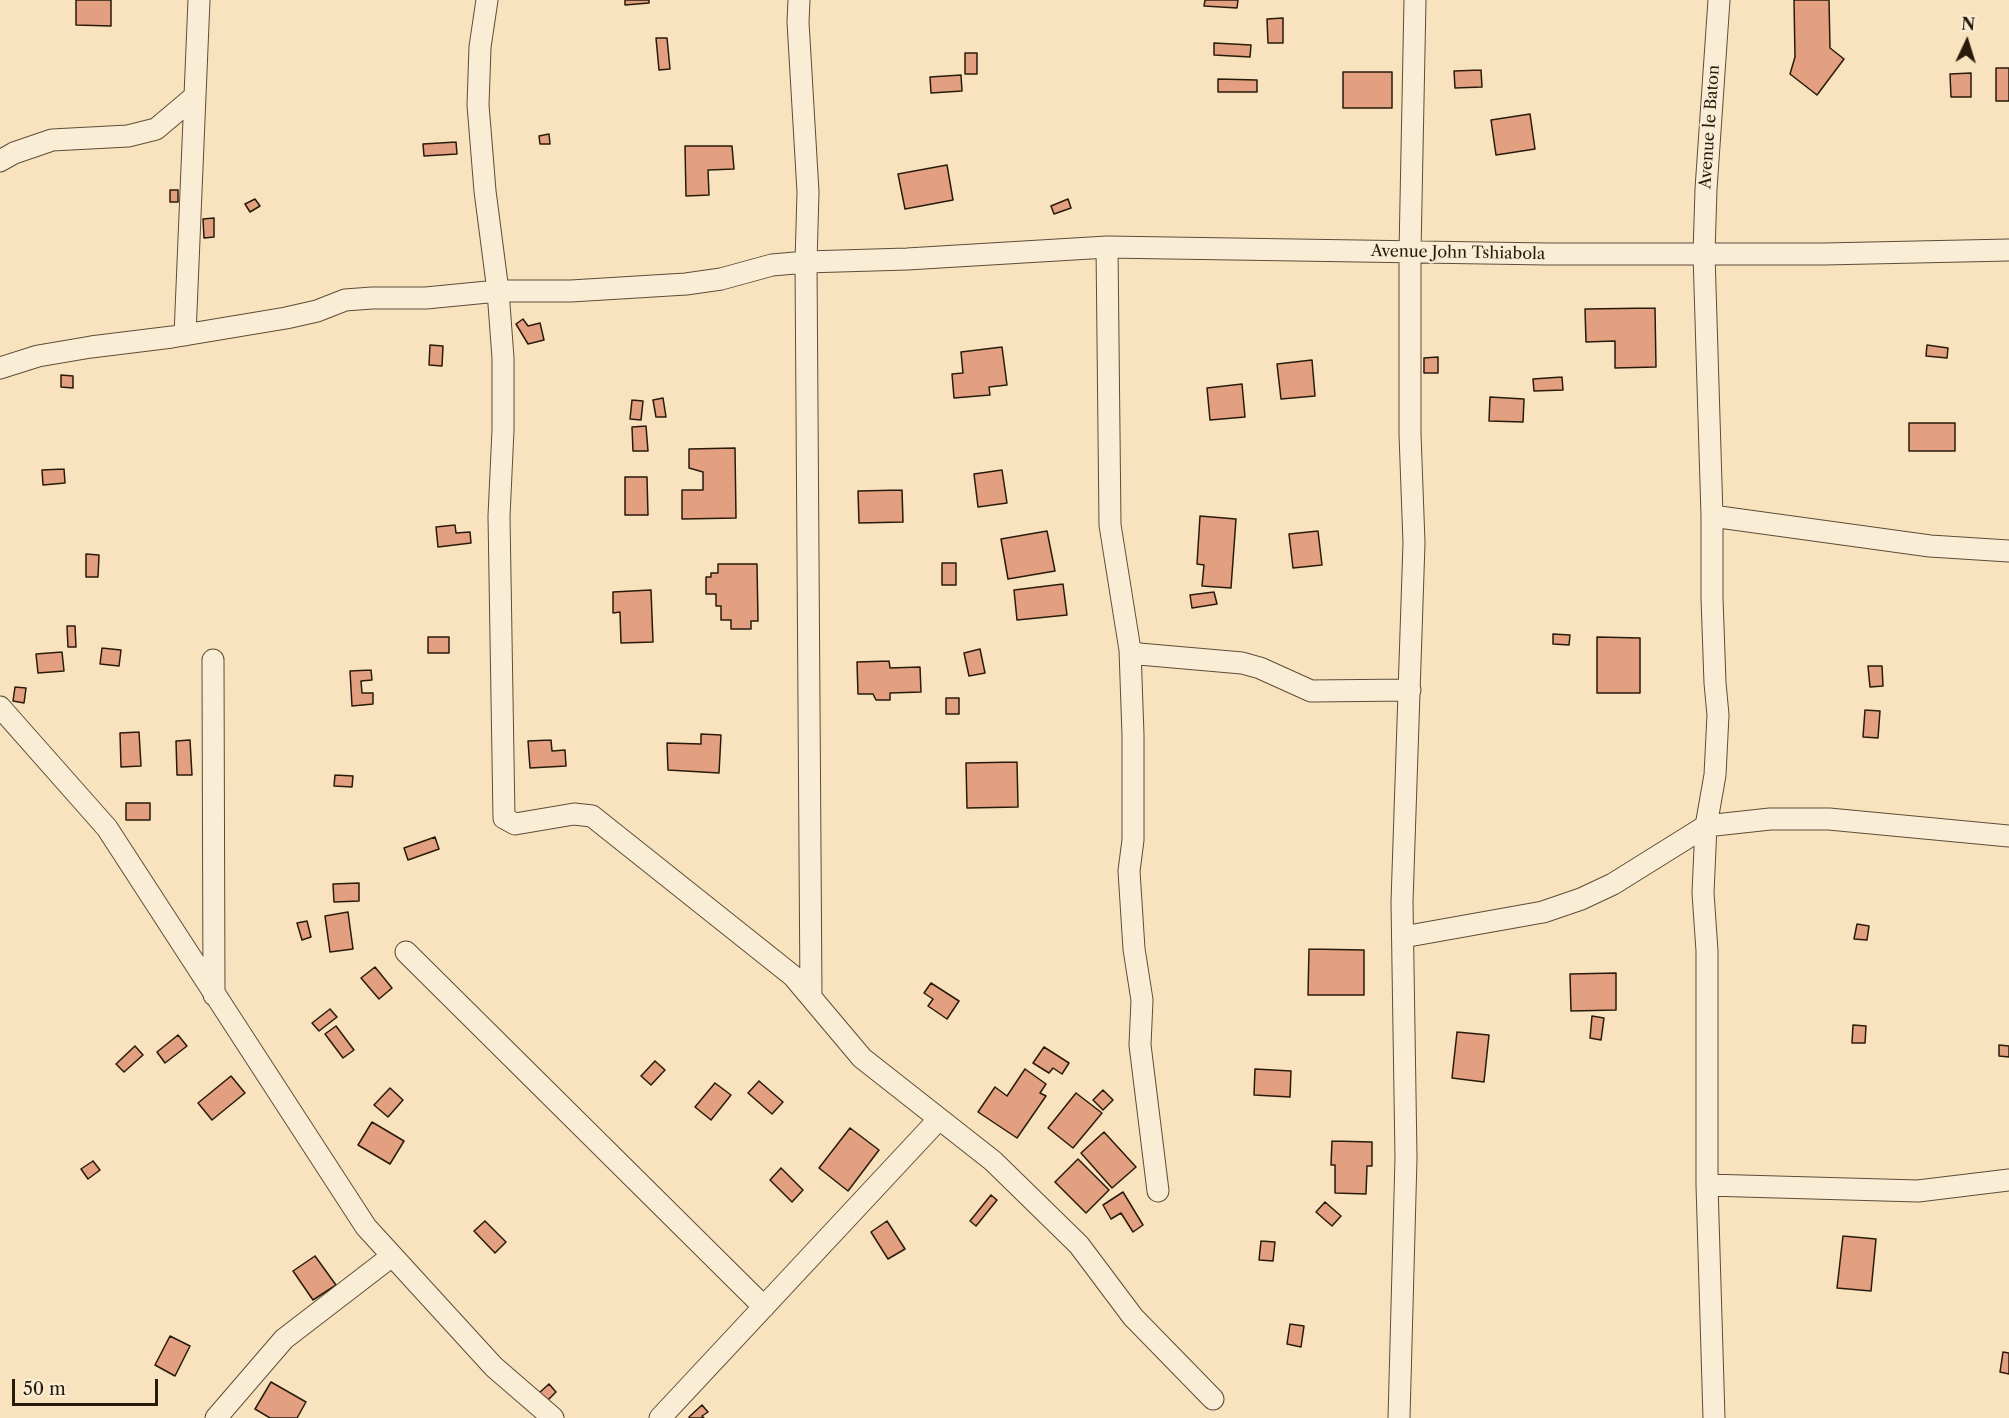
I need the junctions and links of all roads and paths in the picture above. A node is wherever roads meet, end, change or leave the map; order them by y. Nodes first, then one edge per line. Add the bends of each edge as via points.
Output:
1 (199, 0) edge
2 (487, 0) edge
3 (799, 0) edge
4 (1415, 0) edge
5 (1719, 0) edge
6 (194, 97) junction
7 (0, 161) edge
8 (1107, 247) junction
9 (2009, 250) edge
10 (1410, 252) junction
11 (1704, 254) junction
12 (806, 262) junction
13 (498, 291) junction
14 (185, 335) junction
15 (0, 368) edge
16 (1712, 516) junction
17 (2009, 551) edge
18 (1130, 650) junction
19 (213, 660) dead end
20 (1410, 690) junction
21 (0, 707) edge
22 (1706, 826) junction
23 (2009, 836) edge
24 (1403, 936) junction
25 (406, 952) dead end
26 (214, 995) junction
27 (811, 997) junction
28 (939, 1119) junction
29 (2009, 1180) edge
30 (1707, 1185) junction
31 (1158, 1191) dead end
32 (392, 1256) junction
33 (764, 1307) junction
34 (1213, 1400) dead end
35 (216, 1418) edge
36 (553, 1418) edge
37 (660, 1418) edge
38 (1399, 1418) edge
39 (1714, 1418) edge

1 - 6 street
2 - 13 street via 478,105
3 - 12 street via 808,192
4 - 10 street
5 - 11 street, Avenue le Baton
6 - 7 street via 156,129 128,136 52,140
6 - 14 street
8 - 10 street, Avenue John Tshiabola
8 - 12 street, Avenue John Tshiabola
8 - 18 street via 1110,525
9 - 11 street, Avenue John Tshiabola
10 - 11 street, Avenue John Tshiabola
10 - 20 street via 1414,543
11 - 16 street, Avenue le Baton
12 - 13 street, Avenue John Tshiabola via 771,265 686,284
12 - 27 street
13 - 14 street, Avenue John Tshiabola via 345,300 286,318
13 - 27 street via 503,358 499,516 504,818 515,824 574,814 592,816 793,976
14 - 15 street, Avenue John Tshiabola via 39,356
16 - 17 street via 1930,546
16 - 22 street, Avenue le Baton via 1718,715 1715,775
18 - 20 street via 1138,654 1242,663 1311,692
18 - 31 street via 1131,893 1142,1000 1140,1045
19 - 26 street
20 - 24 street
21 - 26 street via 106,828
22 - 23 street via 1770,819 1829,819
22 - 24 street via 1613,884 1581,899 1544,912
22 - 30 street, Avenue le Baton via 1703,892 1708,1012
24 - 38 street via 1406,1158
25 - 33 street
26 - 32 street via 366,1227
27 - 28 street via 862,1058
28 - 33 street
28 - 34 street via 993,1161 1079,1245 1133,1317
29 - 30 street via 1918,1191
30 - 39 street, Avenue le Baton
32 - 35 street via 284,1339
32 - 36 street via 494,1367
33 - 37 street

